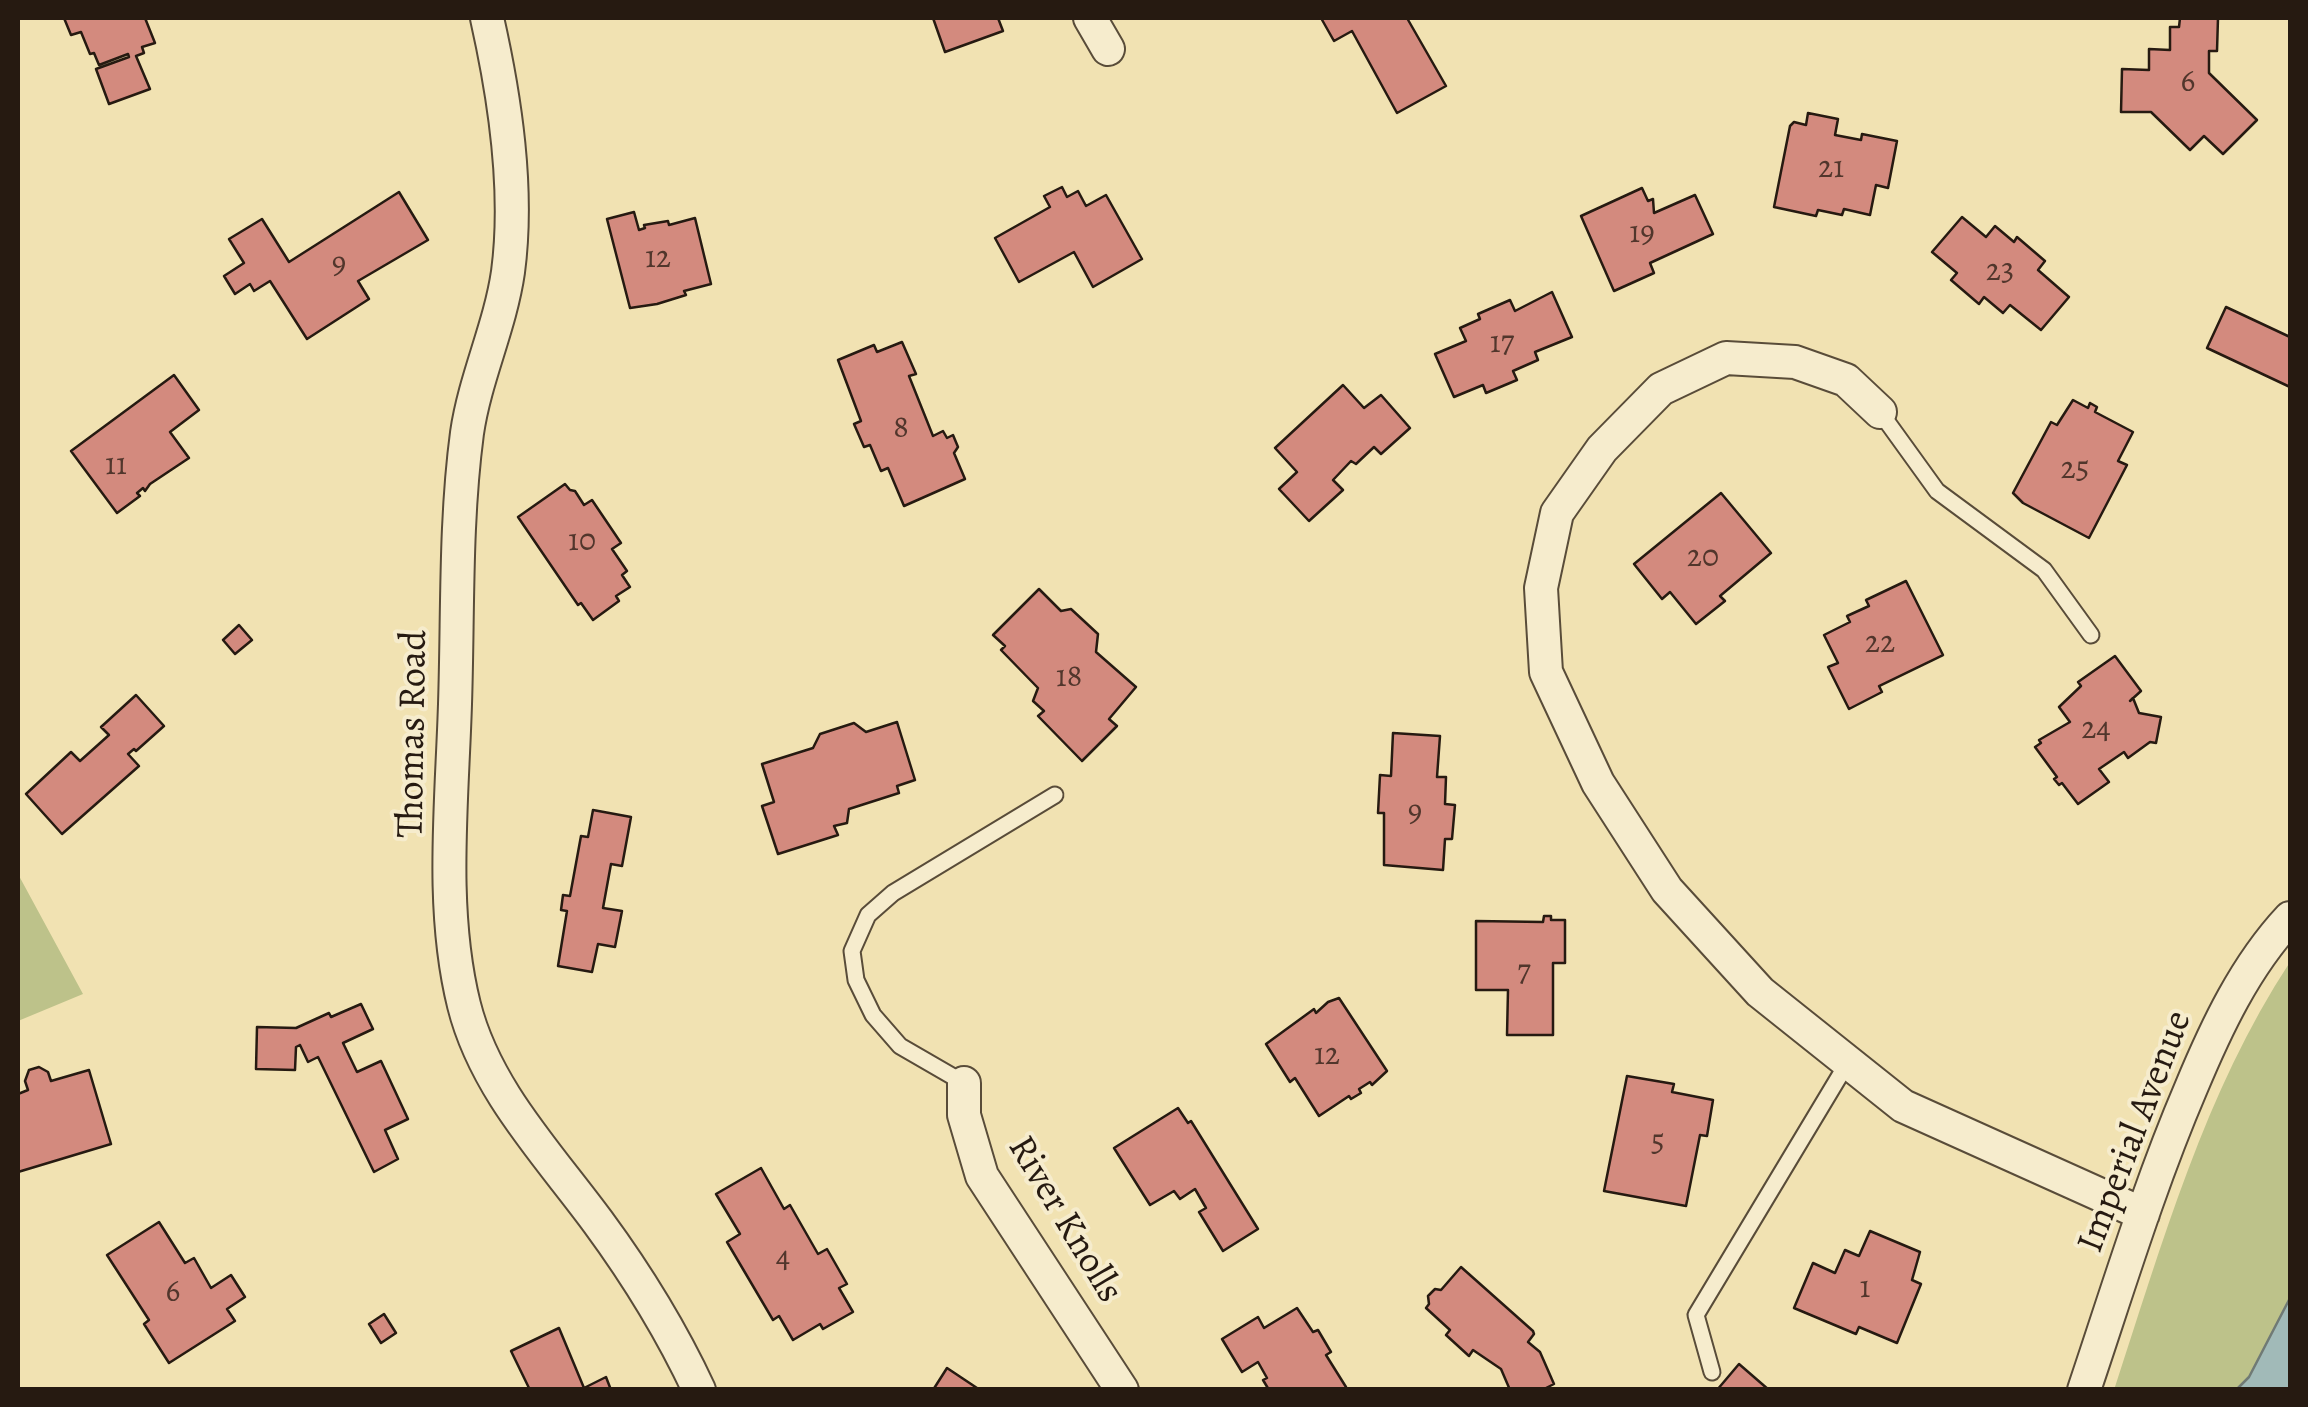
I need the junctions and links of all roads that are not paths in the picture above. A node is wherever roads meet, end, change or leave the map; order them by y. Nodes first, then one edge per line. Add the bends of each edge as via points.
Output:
1 (488, 18) edge
2 (1090, 18) edge
3 (1108, 49) dead end
4 (1880, 412) joint
5 (2091, 635) dead end
6 (1055, 795) dead end
7 (2290, 918) edge
8 (1848, 1062) junction
9 (964, 1083) joint
10 (2143, 1214) junction
11 (1712, 1372) dead end
12 (699, 1390) edge
13 (1122, 1390) edge
14 (2084, 1390) edge

1 - 12 street, Thomas Road via 502,94 510,236 503,296 468,429 460,512 451,872 458,980 495,1082 619,1250
2 - 3 street
4 - 5 lane via 1937,491 2044,570
4 - 8 street via 1846,380 1794,362 1726,358 1661,388 1602,449 1556,513 1541,588 1546,672 1608,798 1667,890 1760,992
6 - 9 lane via 893,893 868,915 852,951 856,980 873,1015 900,1046
7 - 10 street, Imperial Avenue via 2218,1025
8 - 10 street via 1904,1106
8 - 11 lane via 1696,1315
9 - 13 street, River Knolls via 964,1114 982,1176
10 - 14 street, Imperial Avenue

